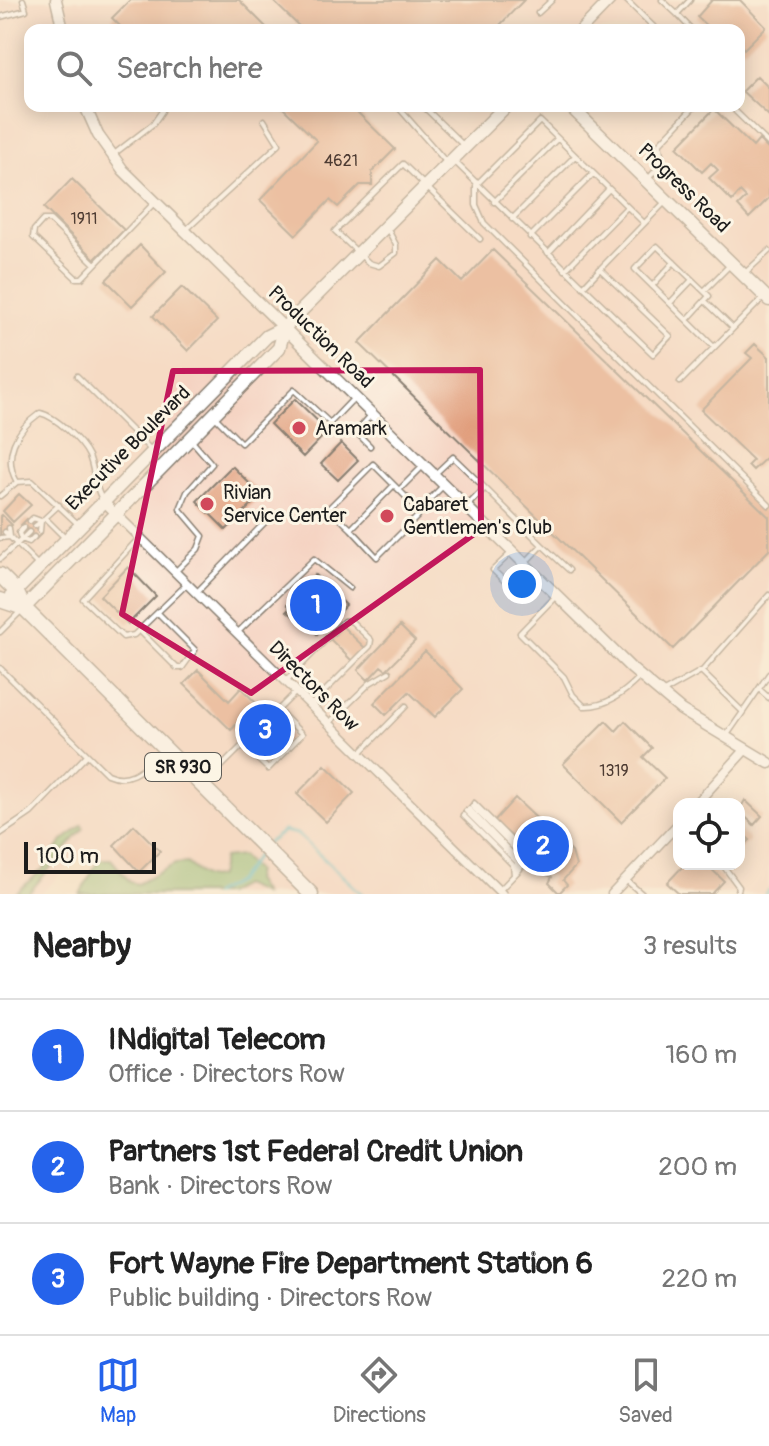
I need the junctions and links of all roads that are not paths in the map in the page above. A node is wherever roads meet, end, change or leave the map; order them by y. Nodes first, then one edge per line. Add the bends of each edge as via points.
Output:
1 (23, 0) edge
2 (56, 0) edge
3 (552, 0) edge
4 (610, 0) edge
5 (626, 0) edge
6 (662, 0) edge
7 (690, 0) edge
8 (538, 13) dead end
9 (677, 14) junction
10 (0, 17) edge
11 (62, 24) edge
12 (587, 24) edge
13 (651, 24) edge
14 (686, 24) edge
15 (88, 112) edge
16 (161, 112) edge
17 (402, 112) edge
18 (429, 112) edge
19 (500, 112) edge
20 (576, 112) edge
21 (689, 112) edge
22 (736, 112) edge
23 (264, 120) dead end
24 (557, 139) junction
25 (769, 144) edge
26 (465, 147) junction
27 (112, 156) junction
28 (575, 156) junction
29 (450, 162) junction
30 (593, 174) junction
31 (646, 180) junction
32 (476, 185) junction
33 (427, 186) junction
34 (609, 189) junction
35 (667, 200) junction
36 (156, 202) junction
37 (494, 202) junction
38 (627, 207) junction
39 (512, 219) junction
40 (644, 223) junction
41 (386, 226) junction
42 (185, 231) junction
43 (530, 237) junction
44 (480, 239) dead end
45 (769, 251) edge
46 (548, 253) junction
47 (358, 254) junction
48 (674, 262) junction
49 (732, 263) junction
50 (95, 264) junction
51 (600, 269) junction
52 (565, 270) junction
53 (743, 274) junction
54 (692, 280) junction
55 (652, 286) junction
56 (583, 287) junction
57 (704, 291) junction
58 (767, 298) edge
59 (705, 301) junction
60 (670, 303) junction
61 (687, 320) junction
62 (285, 327) junction
63 (733, 328) junction
64 (714, 347) junction
65 (77, 376) dead end
66 (680, 382) dead end
67 (355, 396) junction
68 (373, 414) junction
69 (213, 416) junction
70 (190, 439) junction
71 (370, 446) dead end
72 (153, 451) junction
73 (425, 465) junction
74 (435, 474) junction
75 (17, 482) junction
76 (444, 484) junction
77 (394, 485) junction
78 (485, 488) junction
79 (399, 490) junction
80 (0, 496) edge
81 (103, 501) junction
82 (59, 505) junction
83 (769, 505) edge
84 (467, 506) junction
85 (419, 510) junction
86 (117, 514) junction
87 (271, 516) dead end
88 (43, 520) junction
89 (30, 521) dead end
90 (35, 526) dead end
91 (79, 526) junction
92 (351, 529) junction
93 (7, 530) dead end
94 (26, 530) dead end
95 (40, 531) dead end
96 (10, 537) junction
97 (34, 537) dead end
98 (140, 537) junction
99 (0, 538) edge
100 (66, 539) junction
101 (19, 542) junction
102 (542, 545) junction
103 (512, 551) junction
104 (0, 559) edge
105 (525, 563) junction
106 (40, 567) junction
107 (569, 570) dead end
108 (175, 572) junction
109 (0, 575) edge
110 (187, 584) junction
111 (350, 588) dead end
112 (16, 591) junction
113 (196, 593) junction
114 (557, 595) junction
115 (769, 595) edge
116 (520, 596) dead end
117 (1, 604) edge
118 (24, 608) junction
119 (157, 613) junction
120 (139, 630) junction
121 (0, 632) edge
122 (237, 633) junction
123 (0, 668) edge
124 (701, 671) junction
125 (389, 672) dead end
126 (769, 674) edge
127 (640, 676) junction
128 (286, 681) junction
129 (759, 688) junction
130 (297, 691) junction
131 (661, 694) junction
132 (769, 698) edge
133 (311, 705) junction
134 (406, 706) dead end
135 (743, 712) junction
136 (329, 723) junction
137 (725, 737) junction
138 (164, 748) junction
139 (746, 749) junction
140 (360, 753) junction
141 (86, 756) junction
142 (769, 763) edge
143 (202, 786) junction
144 (701, 798) edge
145 (673, 829) edge
146 (0, 834) edge
147 (726, 870) edge
148 (518, 871) junction
149 (626, 880) junction
150 (500, 892) edge
151 (311, 894) edge
152 (612, 894) edge
153 (642, 894) edge
154 (737, 894) edge

1 - 10 lane via 26,10
2 - 11 street
3 - 8 lane
4 - 12 street
5 - 13 lane
6 - 9 lane
7 - 9 lane
9 - 14 lane
15 - 27 street, Production Road
16 - 27 lane
17 - 29 lane
18 - 26 lane
19 - 26 main road, Executive Boulevard
20 - 31 main road, Progress Road
21 - 31 lane via 659,144 663,162
22 - 25 lane
23 - 42 lane via 279,144
24 - 28 lane
24 - 32 lane via 540,121
24 - 37 lane
26 - 29 main road, Executive Boulevard
27 - 36 street, Production Road
28 - 30 lane
28 - 39 lane
29 - 32 lane
29 - 33 main road, Executive Boulevard
30 - 34 lane
30 - 43 lane
31 - 35 main road, Progress Road
32 - 37 lane
32 - 83 lane via 476,205 484,223
33 - 41 main road, Executive Boulevard
33 - 44 lane
33 - 47 lane via 403,164 335,231
34 - 38 lane
34 - 46 lane
35 - 40 lane
35 - 49 main road, Progress Road
36 - 42 street, Production Road
36 - 50 lane
37 - 39 lane
38 - 40 lane
38 - 52 lane
39 - 43 lane
40 - 51 lane
41 - 47 main road, Executive Boulevard
41 - 47 lane via 396,245 391,260 379,266
42 - 62 street, Production Road
43 - 46 lane
45 - 53 lane
46 - 52 lane
47 - 62 main road, Executive Boulevard
48 - 54 lane
48 - 55 lane
48 - 55 lane via 657,246 635,269
49 - 53 main road, Progress Road
49 - 57 lane
50 - 50 lane via 76,278 33,237 34,230 50,220
51 - 56 lane
51 - 56 lane via 670,336 653,354
52 - 56 lane
53 - 58 main road, Progress Road
54 - 57 lane
54 - 60 lane
55 - 60 lane
57 - 59 lane via 709,296
58 - 63 lane
59 - 61 lane
59 - 63 lane
60 - 61 lane
61 - 64 lane
62 - 67 street, Production Road
62 - 69 main road, Executive Boulevard via 279,348
62 - 72 main road, Executive Boulevard via 267,336
63 - 64 lane
64 - 66 lane
65 - 72 lane
67 - 68 street, Production Road
67 - 69 lane via 330,423 294,390 241,443
68 - 71 lane via 356,432
68 - 73 street, Production Road
69 - 70 main road, Executive Boulevard
70 - 86 main road, Executive Boulevard
70 - 108 lane via 212,464 181,502 180,509 203,536 198,549
72 - 81 main road, Executive Boulevard
73 - 74 street, Production Road
73 - 79 lane
74 - 76 street, Production Road
74 - 78 lane via 453,457
75 - 80 lane
75 - 81 lane via 12,446 40,413 90,458 93,485
75 - 82 lane via 32,481
76 - 84 street, Production Road
76 - 85 lane
77 - 79 lane
77 - 92 lane
77 - 92 lane via 373,464 329,508
78 - 84 lane
78 - 102 lane
79 - 85 lane
81 - 86 street, Directors Row
81 - 91 main road, Executive Boulevard
82 - 88 lane
82 - 91 lane
84 - 103 street, Production Road
85 - 92 lane via 377,557
86 - 98 street, Directors Row
86 - 118 main road, Executive Boulevard
87 - 113 lane
88 - 89 lane
88 - 90 lane
88 - 95 lane
88 - 100 lane
91 - 100 main road, Executive Boulevard
93 - 96 lane
94 - 101 lane
96 - 99 lane
96 - 101 lane
97 - 101 lane
98 - 108 street, Directors Row
98 - 120 lane via 83,599 123,637
100 - 106 main road, Executive Boulevard
101 - 104 lane
101 - 106 lane
102 - 105 lane
102 - 107 lane
103 - 105 street, Production Road
103 - 116 lane via 493,570
105 - 114 street, Production Road
106 - 112 main road, Executive Boulevard
108 - 110 street, Directors Row
109 - 112 highway, SR 930
110 - 113 street, Directors Row
110 - 119 lane
111 - 122 lane via 314,559
112 - 117 main road, Executive Boulevard
112 - 118 highway, SR 930
113 - 122 street, Directors Row
114 - 127 street, Production Road
114 - 127 lane via 520,633 564,677 584,706 606,703
115 - 124 lane
117 - 118 highway
118 - 121 lane
118 - 138 highway, SR 930
119 - 120 lane
119 - 120 lane via 195,650 182,668
122 - 128 street, Directors Row
123 - 141 lane
124 - 131 lane
124 - 135 lane
125 - 136 lane
126 - 129 lane
127 - 131 street, Production Road
128 - 130 street, Directors Row
128 - 133 lane via 344,621 351,621 371,640
129 - 132 lane
129 - 135 lane
130 - 133 street, Directors Row
130 - 143 lane via 278,710 302,734 268,769 243,745
131 - 137 street, Production Road
133 - 136 street, Directors Row
134 - 140 lane
135 - 137 lane
136 - 140 street, Directors Row
137 - 139 street, Production Road
138 - 141 lane via 130,778 107,774
138 - 143 highway, SR 930
139 - 142 street, Production Road
139 - 144 street
140 - 150 street, Directors Row
141 - 146 lane via 31,813
143 - 151 highway, SR 930
145 - 149 street
147 - 154 lane via 739,887
148 - 148 lane via 519,860 469,809 513,865
148 - 150 lane
149 - 152 street
149 - 153 lane

